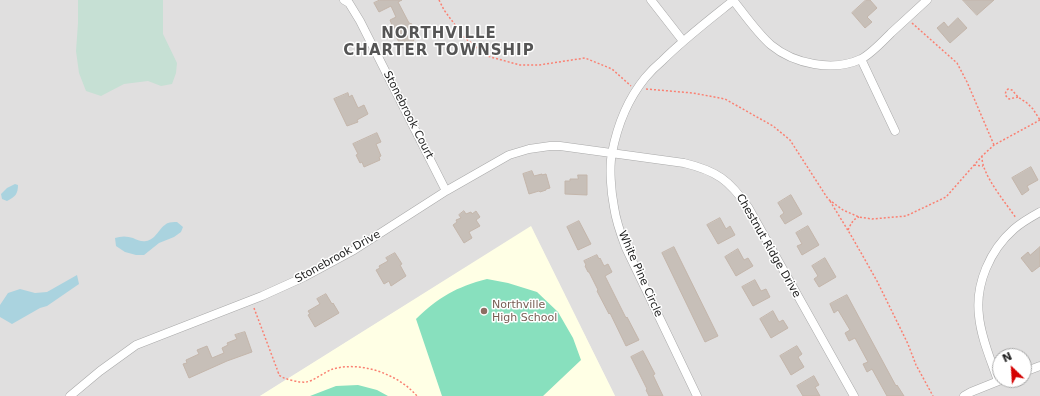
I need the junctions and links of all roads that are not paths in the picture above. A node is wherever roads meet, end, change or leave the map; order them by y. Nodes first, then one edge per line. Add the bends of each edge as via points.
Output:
1 (344, 0) edge
2 (651, 0) edge
3 (734, 0) edge
4 (927, 0) edge
5 (684, 41) junction
6 (861, 59) junction
7 (895, 132) dead end
8 (612, 154) junction
9 (446, 191) junction
10 (1040, 212) edge
11 (992, 361) edge
12 (992, 383) edge
13 (70, 396) edge
14 (697, 396) edge
15 (854, 396) edge
16 (964, 396) edge

1 - 9 street, Stonebrook Court via 349,3 360,21
2 - 5 street
3 - 5 street, White Pine Circle
3 - 6 street via 771,45 784,54 811,64 824,65 839,65
4 - 6 street via 880,45
5 - 8 street, White Pine Circle via 637,89 620,124
6 - 7 street
8 - 9 street, Stonebrook Drive via 560,146 529,149 509,155
8 - 14 street, White Pine Circle via 611,186 614,207 626,248
8 - 15 street, Chestnut Ridge Drive via 700,167 731,185 748,207
9 - 13 street, Stonebrook Drive via 354,250 304,277 251,301 136,345
10 - 11 street via 1020,224 1002,241 982,280 979,316
12 - 16 street

